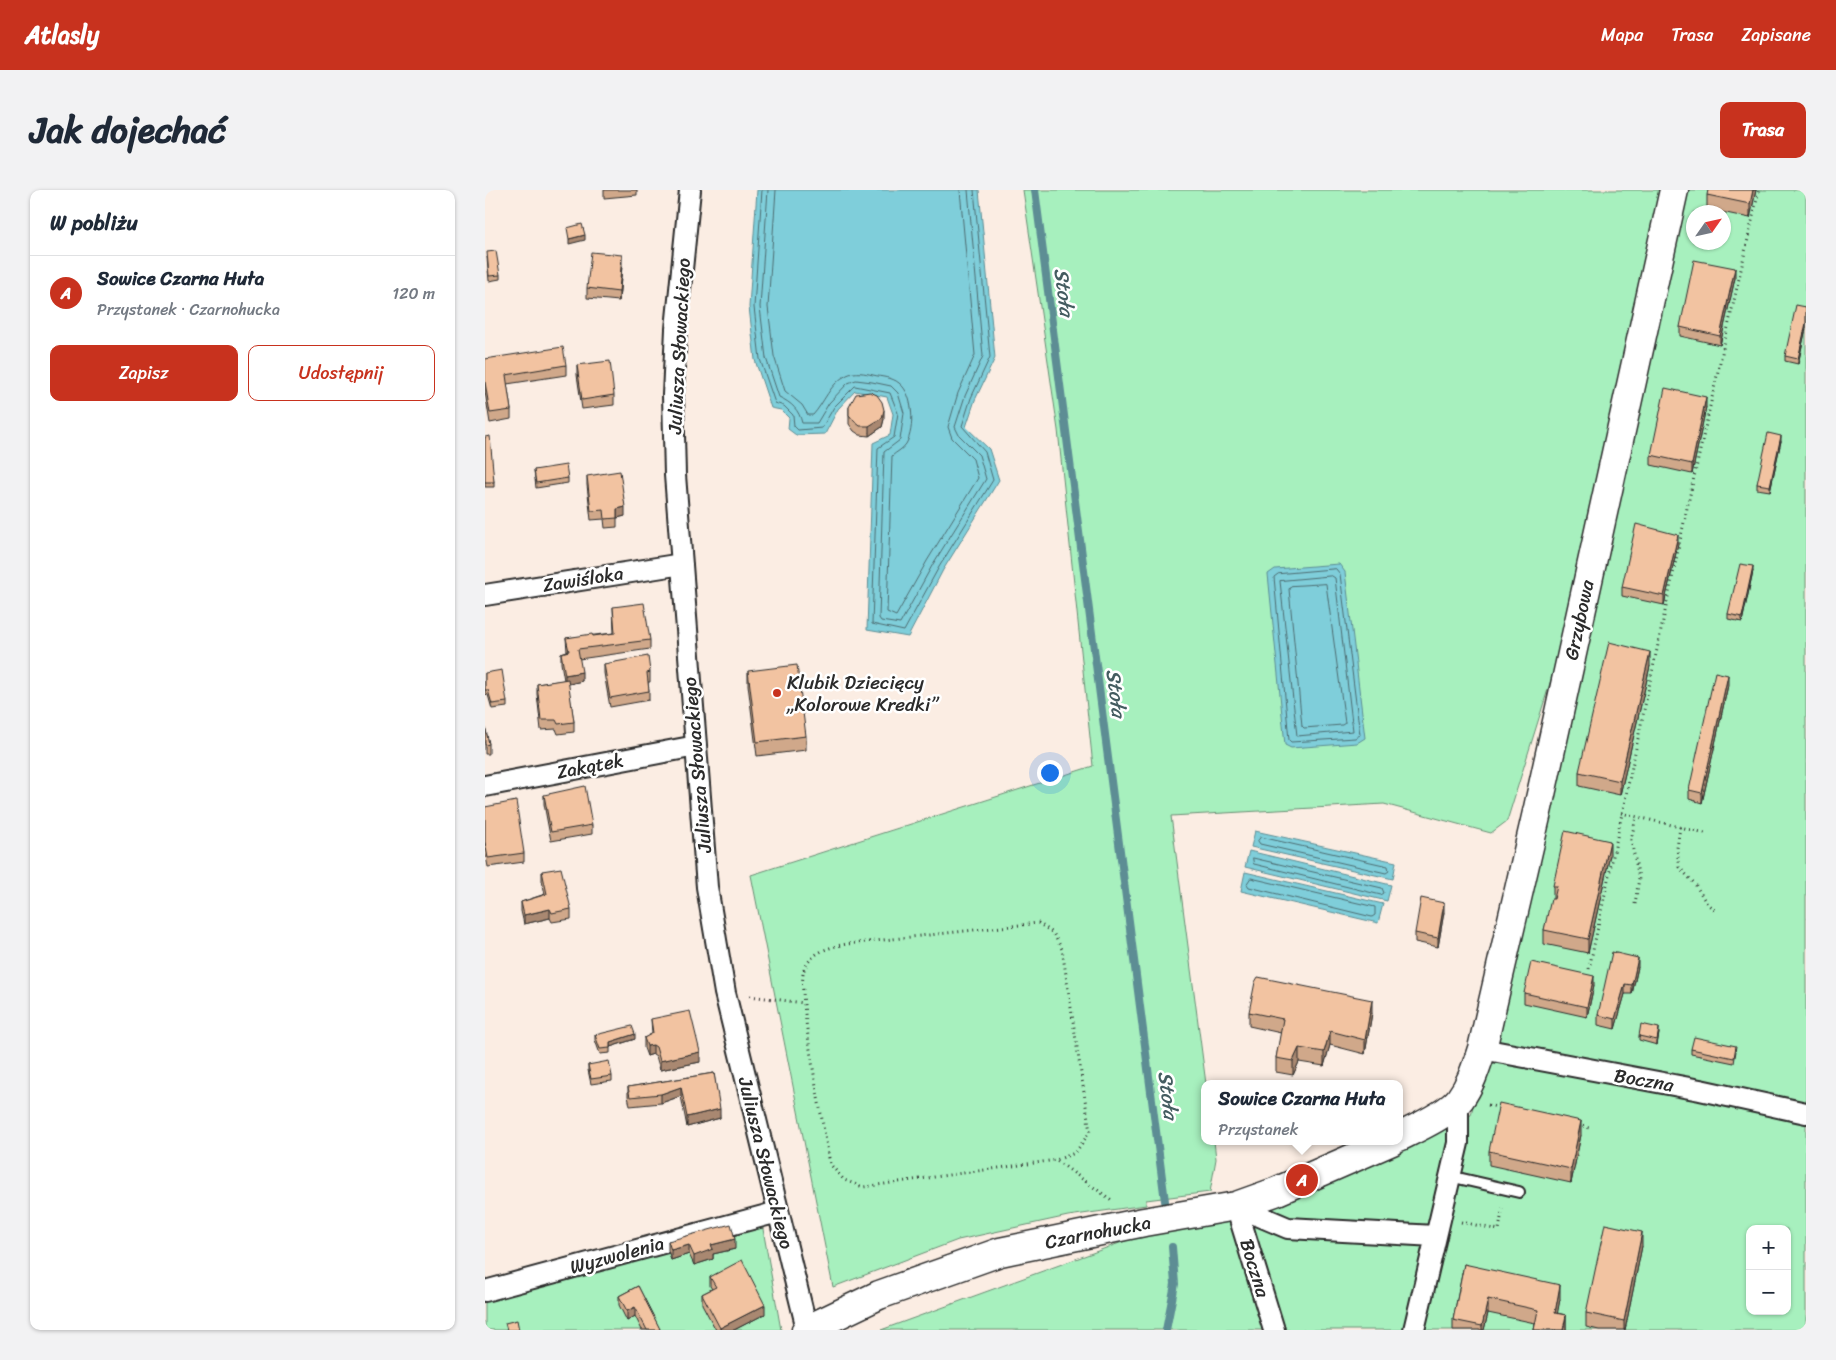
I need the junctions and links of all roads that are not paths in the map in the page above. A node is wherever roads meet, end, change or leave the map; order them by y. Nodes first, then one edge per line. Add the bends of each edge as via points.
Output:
1 (690, 190) edge
2 (1674, 190) edge
3 (682, 564) junction
4 (485, 595) edge
5 (696, 746) junction
6 (485, 786) edge
7 (1482, 1049) junction
8 (1469, 1102) junction
9 (1806, 1113) edge
10 (1403, 1135) edge
11 (1383, 1145) edge
12 (1449, 1176) junction
13 (1519, 1192) dead end
14 (1236, 1206) junction
15 (778, 1212) junction
16 (1435, 1236) junction
17 (485, 1291) edge
18 (807, 1330) edge
19 (1274, 1330) edge
20 (1414, 1330) edge

1 - 3 street, Juliusza Słowackiego via 676,328 673,395
2 - 7 street, Grzybowa
3 - 4 street, Zawiśloka
3 - 5 street, Juliusza Słowackiego
5 - 6 street, Zakątek
5 - 15 street, Juliusza Słowackiego via 707,887 725,993
7 - 8 street via 1472,1078
7 - 9 street, Boczna
8 - 10 street
8 - 12 street
11 - 14 street, Czarnohucka
12 - 13 lane
12 - 16 street
14 - 16 street via 1288,1228
14 - 18 street, Czarnohucka via 1000,1252 879,1295
14 - 19 street, Boczna
15 - 17 street, Wyzwolenia
15 - 18 street, Juliusza Słowackiego
16 - 20 street

